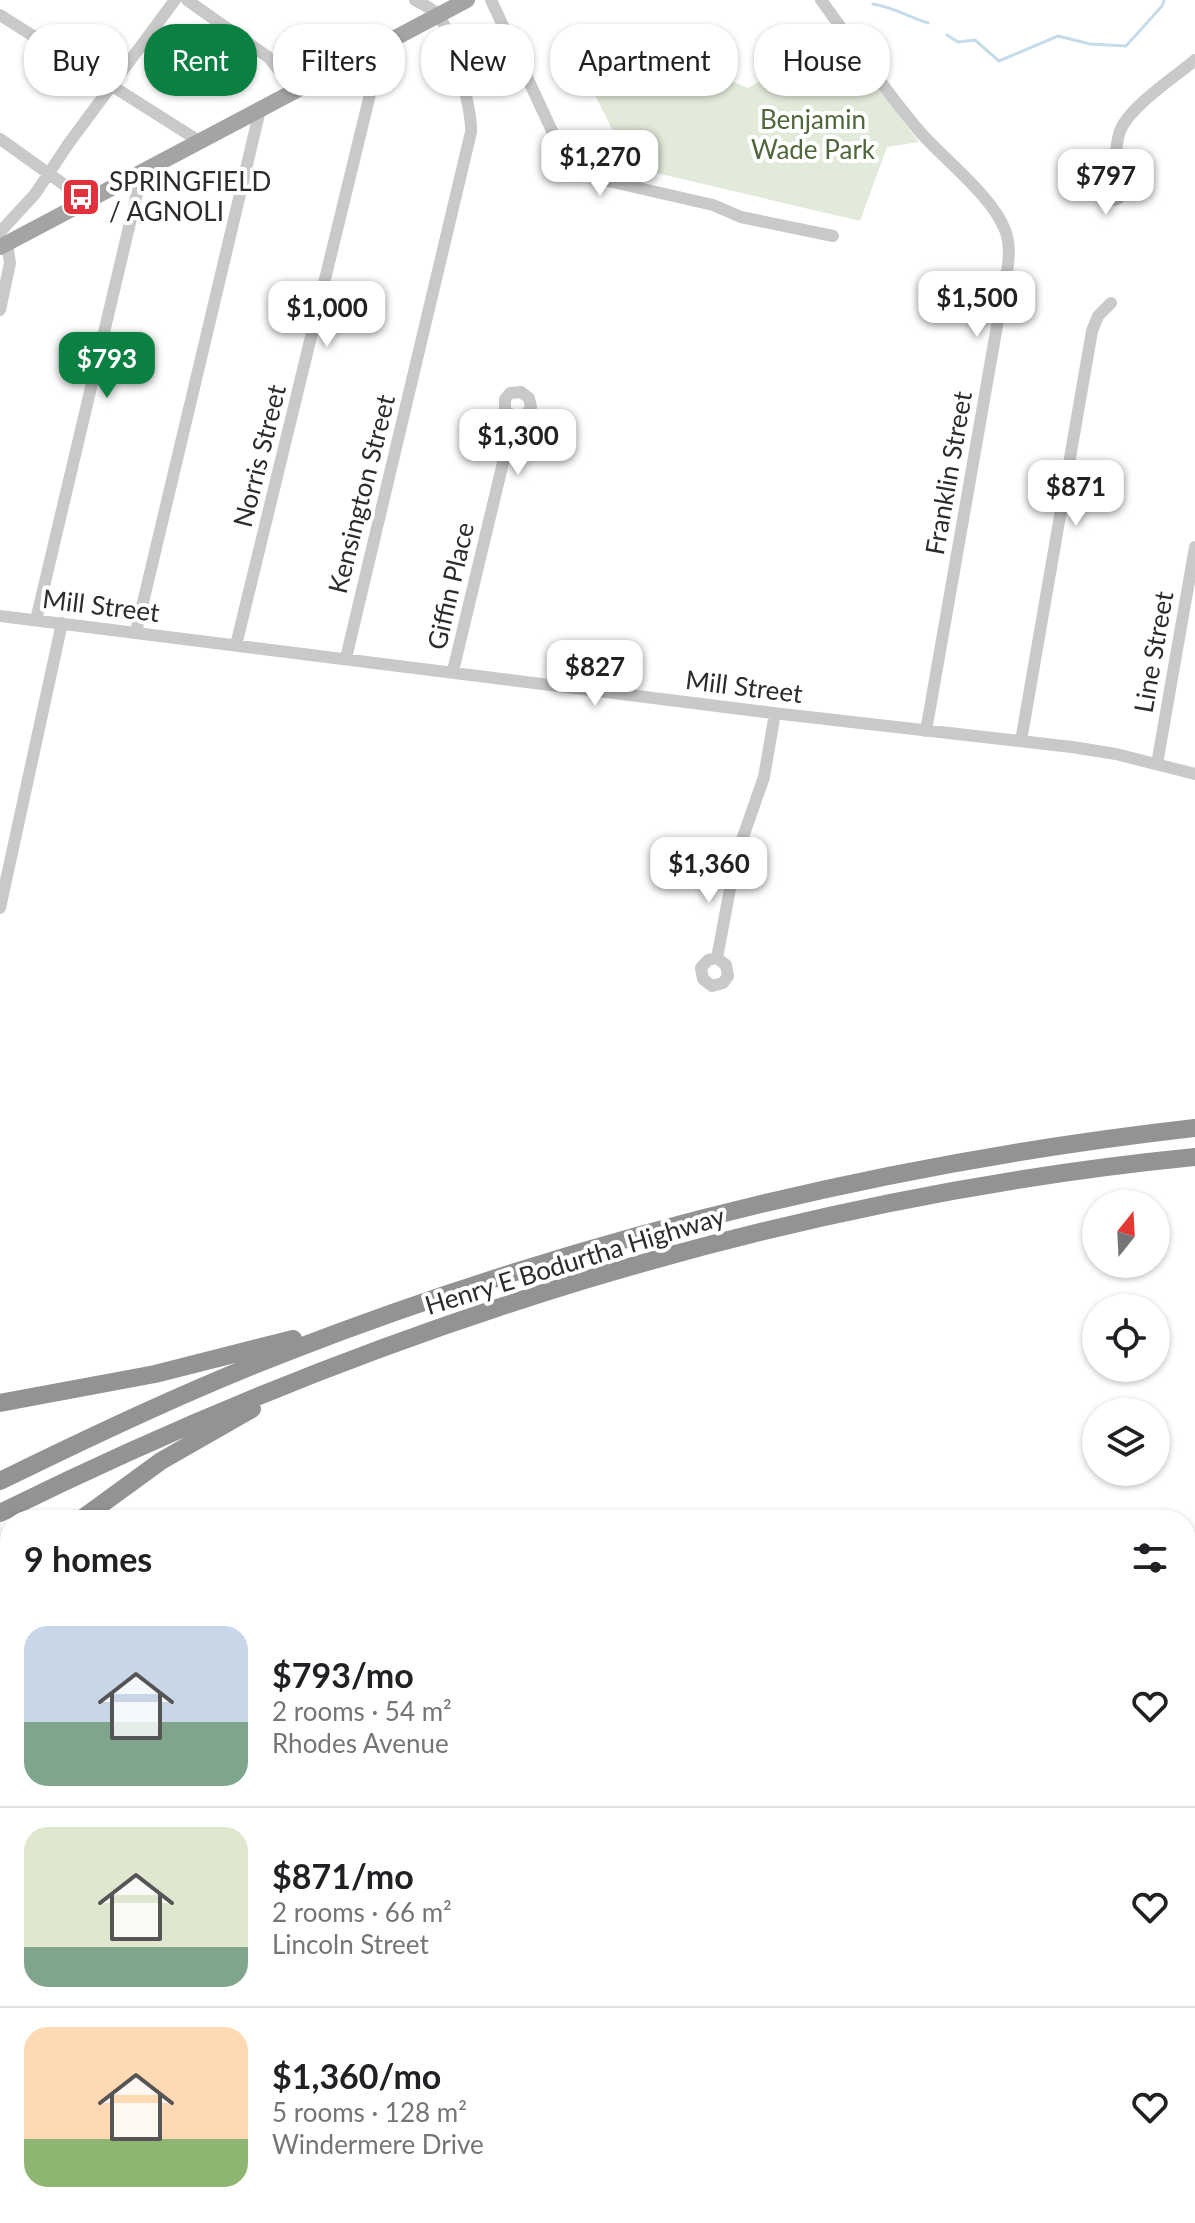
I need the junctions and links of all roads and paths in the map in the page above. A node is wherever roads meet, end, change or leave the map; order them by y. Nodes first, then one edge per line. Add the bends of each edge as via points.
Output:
1 (175, 0) edge
2 (187, 0) edge
3 (415, 0) edge
4 (467, 0) edge
5 (491, 0) edge
6 (821, 0) edge
7 (0, 15) edge
8 (439, 15) junction
9 (24, 30) edge
10 (405, 33) edge
11 (1195, 60) edge
12 (128, 63) edge
13 (273, 63) edge
14 (128, 95) edge
15 (104, 96) edge
16 (287, 96) edge
17 (370, 96) edge
18 (260, 110) junction
19 (0, 139) edge
20 (199, 141) junction
21 (50, 172) junction
22 (142, 172) junction
23 (1114, 176) dead end
24 (87, 201) junction
25 (833, 236) dead end
26 (2, 241) edge
27 (1111, 303) dead end
28 (0, 310) edge
29 (514, 417) dead end
30 (1195, 547) edge
31 (0, 616) edge
32 (36, 620) junction
33 (62, 623) junction
34 (136, 632) junction
35 (236, 645) junction
36 (346, 658) junction
37 (453, 671) junction
38 (775, 713) junction
39 (926, 731) junction
40 (1021, 741) junction
41 (1157, 764) junction
42 (1195, 774) edge
43 (0, 908) edge
44 (717, 958) dead end
45 (1195, 1128) edge
46 (1195, 1157) edge
47 (408, 1309) junction
48 (478, 1315) junction
49 (0, 1403) edge
50 (0, 1481) edge
51 (6, 1510) edge
52 (94, 1510) edge

1 - 12 street
2 - 13 street
3 - 8 street
4 - 8 main road
5 - 25 street via 553,133 580,173
6 - 39 street, Franklin Street via 909,119 990,204 1008,240 1004,289
7 - 9 street
8 - 10 main road
8 - 36 street, Kensington Street via 467,96 471,132
11 - 23 street via 1124,123
14 - 20 street
15 - 21 street
16 - 18 main road
17 - 35 street, Norris Street
18 - 20 main road
18 - 34 street
19 - 21 street
20 - 22 main road
21 - 24 street
21 - 26 street
22 - 24 main road
22 - 32 street
24 - 26 main road
26 - 28 street via 10,263
27 - 40 street via 1092,331
29 - 37 street, Giffin Place
30 - 41 street, Line Street
31 - 32 street, Mill Street
32 - 33 street, Mill Street
33 - 34 street, Mill Street
33 - 43 street
34 - 35 street, Mill Street
35 - 36 street, Mill Street
36 - 37 street, Mill Street
37 - 38 street, Mill Street
38 - 39 street, Mill Street
38 - 44 street via 764,777 736,857
39 - 40 street, Mill Street
40 - 41 street, Mill Street
41 - 42 street, Mill Street
45 - 47 highway, Henry E Bodurtha Highway via 987,1157 782,1199 618,1241
46 - 48 highway, Henry E Bodurtha Highway via 1028,1180 812,1221 644,1264
47 - 49 highway via 185,1367
47 - 50 highway, Henry E Bodurtha Highway via 228,1376
48 - 51 highway, Henry E Bodurtha Highway via 250,1398
48 - 52 highway via 228,1421

